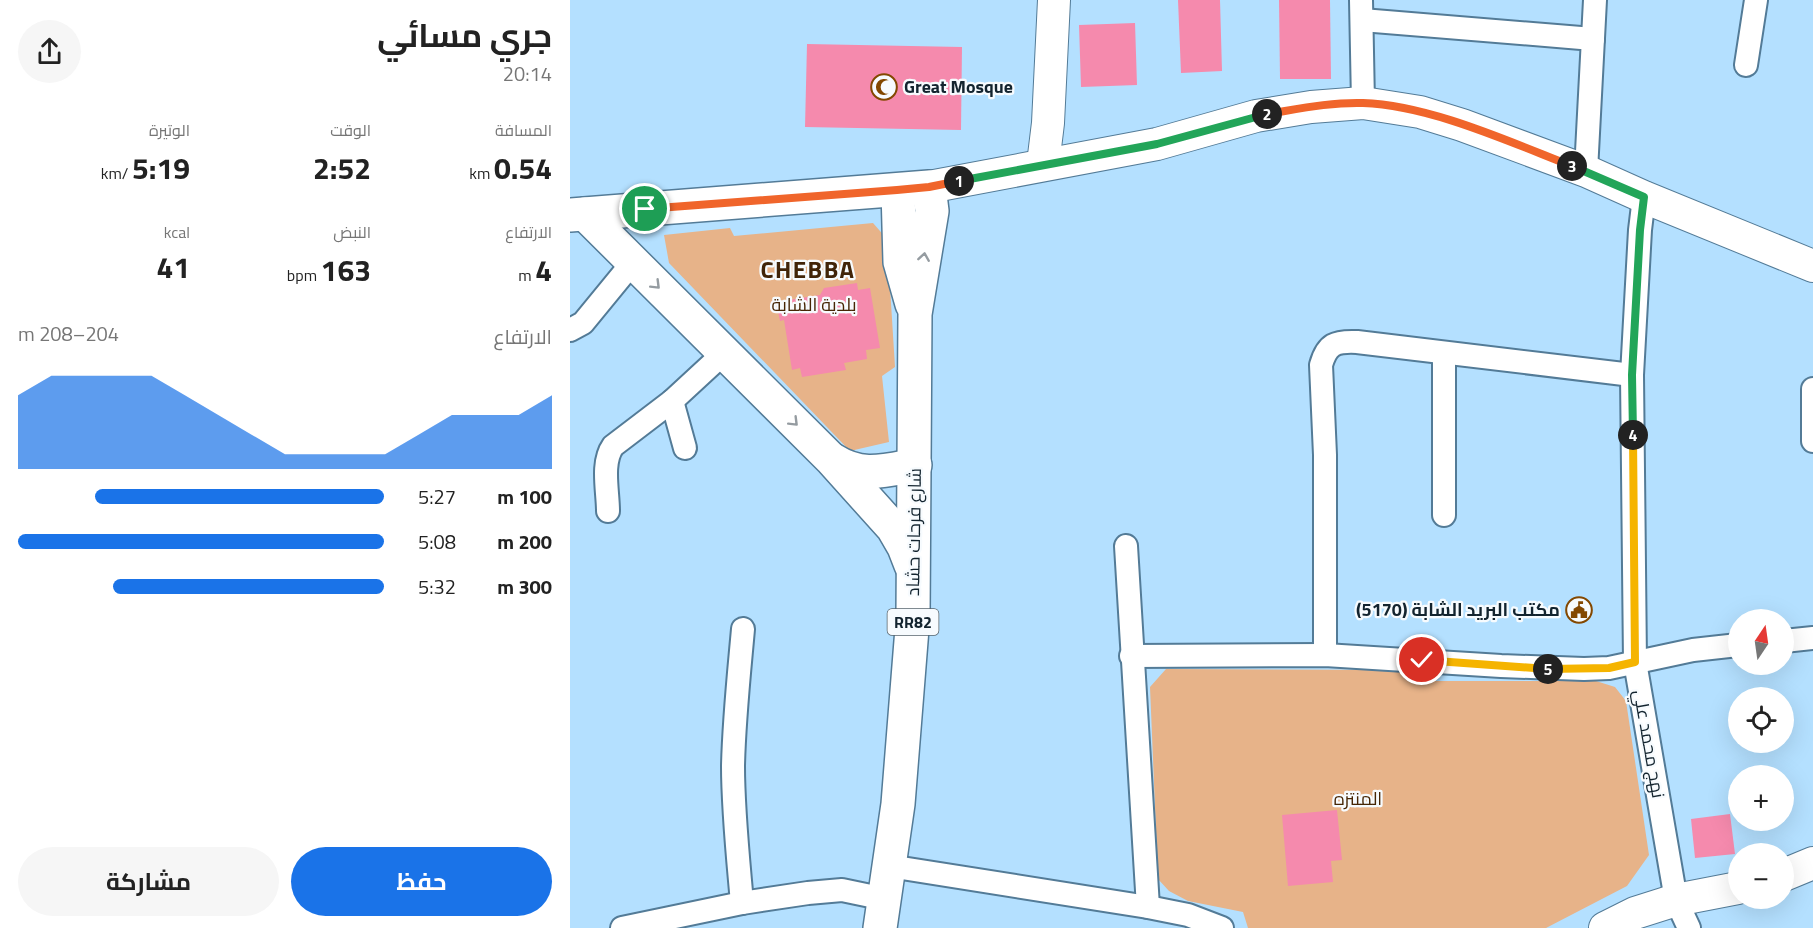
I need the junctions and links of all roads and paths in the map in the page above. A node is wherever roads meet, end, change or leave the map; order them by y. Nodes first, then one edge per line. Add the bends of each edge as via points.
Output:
1 (1054, 0) edge
2 (1595, 0) edge
3 (1756, 0) edge
4 (1362, 10) edge
5 (1593, 39) junction
6 (1746, 65) dead end
7 (1363, 103) junction
8 (1043, 164) junction
9 (1586, 171) junction
10 (929, 187) junction
11 (897, 190) junction
12 (1644, 197) junction
13 (645, 209) junction
14 (577, 214) edge
15 (631, 260) junction
16 (1813, 266) edge
17 (915, 314) junction
18 (570, 330) edge
19 (724, 353) junction
20 (1444, 354) junction
21 (1632, 375) junction
22 (1813, 389) edge
23 (672, 401) junction
24 (1813, 441) edge
25 (685, 448) dead end
26 (831, 459) junction
27 (915, 465) junction
28 (609, 511) dead end
29 (1444, 515) dead end
30 (1126, 546) dead end
31 (913, 570) junction
32 (743, 628) dead end
33 (1813, 638) edge
34 (1794, 640) edge
35 (1728, 646) edge
36 (1325, 655) junction
37 (1131, 656) junction
38 (1635, 662) junction
39 (1813, 863) edge
40 (889, 866) junction
41 (1794, 871) edge
42 (1728, 890) edge
43 (1676, 900) junction
44 (742, 903) junction
45 (1148, 907) junction
46 (882, 914) edge
47 (716, 918) edge
48 (622, 928) edge
49 (1222, 928) edge
50 (1605, 928) edge
51 (1689, 928) edge

1 - 8 main road
2 - 5 street
3 - 6 street
4 - 5 street
4 - 7 street
5 - 9 street
7 - 8 main road via 1256,116 1157,144
7 - 9 main road via 1420,112
8 - 10 main road
9 - 12 main road
10 - 11 main road
17 -> 10 main road, شارع فرحات حشاد / RR82 via 932,211
11 - 13 main road
11 - 17 main road, شارع فرحات حشاد / RR82 via 900,262
12 - 16 main road
12 - 21 street, نهج محمد علي
13 - 14 main road
13 - 15 main road via 629,215 620,228 620,244
14 - 15 main road
15 - 18 street via 583,323
15 -> 19 main road
17 - 27 main road, شارع فرحات حشاد / RR82
19 - 23 street
19 -> 26 main road
20 - 21 street
20 - 29 street
20 - 36 street via 1343,341 1325,351 1321,380
21 - 38 street, نهج محمد علي
22 - 24 street
23 - 25 street
23 - 28 street via 621,438 608,453
26 - 27 main road via 862,472
26 - 31 main road via 892,528
27 - 31 main road, شارع فرحات حشاد / RR82
30 - 37 street
31 - 40 main road, شارع فرحات حشاد / RR82 via 898,804
32 - 44 street via 733,767
33 - 34 street
35 - 38 street
36 - 37 street
36 - 38 street via 1544,669 1609,668
37 - 45 street
38 - 43 street, نهج محمد علي
39 - 41 main road
40 - 45 street
40 - 46 main road, شارع فرحات حشاد / RR82
42 - 43 main road
43 - 50 main road
43 - 51 street, نهج محمد علي
44 - 46 street via 842,890
44 - 47 street
45 - 49 street via 1188,915
47 - 48 street

